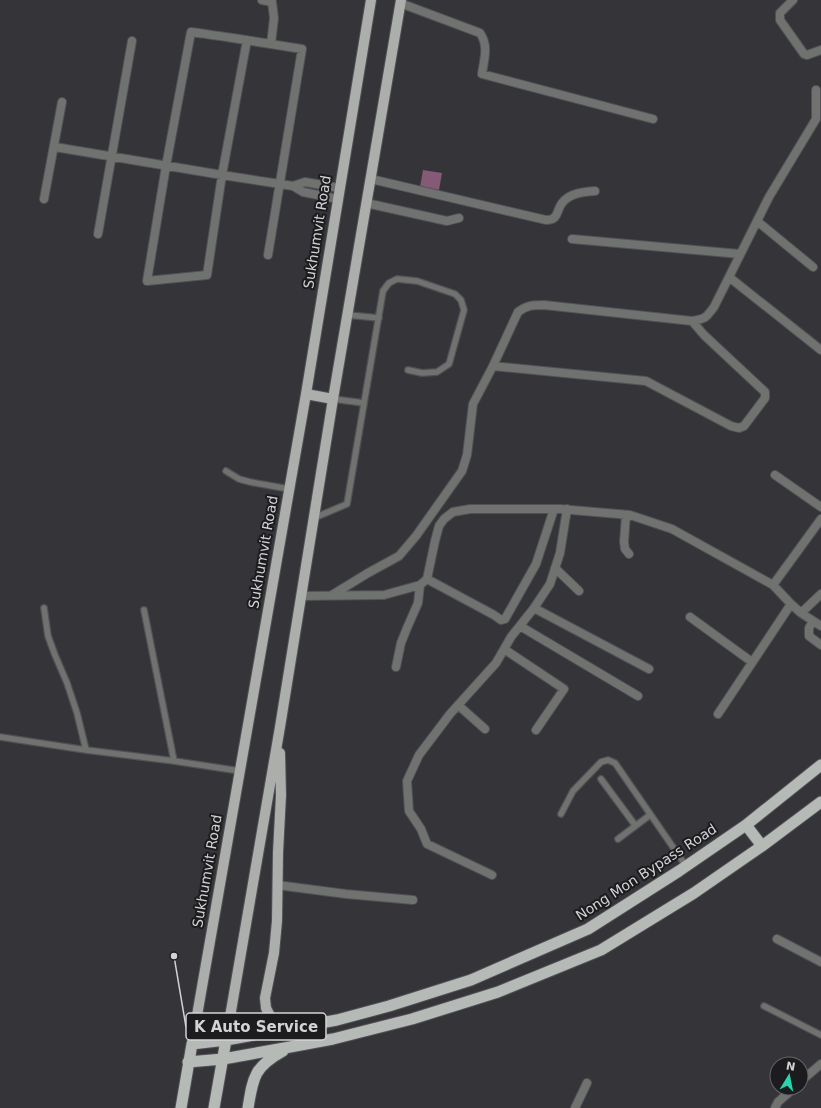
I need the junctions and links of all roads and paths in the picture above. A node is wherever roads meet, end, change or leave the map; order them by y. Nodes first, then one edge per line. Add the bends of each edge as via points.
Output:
1 (262, 0) edge
2 (371, 0) edge
3 (793, 0) edge
4 (401, 2) edge
5 (247, 40) junction
6 (132, 41) dead end
7 (271, 44) junction
8 (821, 50) edge
9 (816, 90) dead end
10 (62, 102) dead end
11 (654, 119) dead end
12 (55, 147) junction
13 (111, 156) junction
14 (166, 166) junction
15 (222, 175) junction
16 (370, 179) junction
17 (280, 184) junction
18 (595, 191) dead end
19 (338, 193) junction
20 (44, 199) dead end
21 (366, 203) junction
22 (459, 218) dead end
23 (757, 221) junction
24 (98, 234) dead end
25 (572, 239) dead end
26 (740, 254) junction
27 (268, 255) dead end
28 (813, 266) dead end
29 (729, 277) junction
30 (348, 315) junction
31 (379, 318) junction
32 (692, 321) junction
33 (821, 350) edge
34 (493, 366) junction
35 (408, 370) dead end
36 (306, 394) junction
37 (333, 399) junction
38 (364, 403) junction
39 (226, 471) dead end
40 (775, 475) dead end
41 (290, 489) junction
42 (821, 507) edge
43 (554, 509) junction
44 (567, 509) junction
45 (626, 515) junction
46 (313, 518) junction
47 (821, 519) edge
48 (629, 554) dead end
49 (555, 568) junction
50 (427, 579) junction
51 (773, 585) junction
52 (420, 586) junction
53 (579, 591) dead end
54 (821, 594) edge
55 (300, 596) junction
56 (332, 596) junction
57 (791, 604) junction
58 (44, 608) dead end
59 (534, 608) junction
60 (144, 610) dead end
61 (801, 613) junction
62 (690, 617) dead end
63 (813, 621) junction
64 (520, 626) junction
65 (821, 626) edge
66 (821, 645) edge
67 (504, 650) junction
68 (752, 662) junction
69 (396, 667) dead end
70 (649, 669) dead end
71 (638, 696) dead end
72 (458, 705) junction
73 (718, 714) dead end
74 (280, 728) junction
75 (485, 729) dead end
76 (536, 730) dead end
77 (0, 737) edge
78 (86, 750) junction
79 (174, 761) junction
80 (821, 765) edge
81 (240, 771) junction
82 (601, 780) dead end
83 (821, 802) edge
84 (561, 814) dead end
85 (650, 815) junction
86 (635, 825) junction
87 (746, 825) junction
88 (618, 838) dead end
89 (762, 846) junction
90 (686, 866) junction
91 (492, 875) dead end
92 (278, 886) junction
93 (413, 900) dead end
94 (777, 939) dead end
95 (821, 962) edge
96 (764, 1006) dead end
97 (286, 1030) junction
98 (821, 1035) edge
99 (226, 1040) junction
100 (192, 1044) junction
101 (290, 1047) junction
102 (223, 1060) junction
103 (188, 1062) junction
104 (821, 1064) edge
105 (809, 1074) edge
106 (587, 1083) dead end
107 (785, 1096) edge
108 (181, 1108) edge
109 (214, 1108) edge
110 (248, 1108) edge
111 (575, 1108) edge
112 (775, 1108) edge

1 - 7 street via 272,2 274,18
2 - 19 main road, Sukhumvit Road
3 - 8 street via 780,13 780,20 804,54
4 - 11 street via 480,32 485,40 482,74
4 - 16 main road
5 - 7 street
5 - 14 street via 191,32
5 - 15 street
6 - 13 street
7 - 17 street via 302,49
9 - 23 street via 816,119
10 - 12 street
12 - 13 street
12 - 20 street
13 - 14 street
13 - 24 street
14 - 15 street
14 - 15 street via 147,281 207,275
15 - 17 street
16 - 18 street via 546,220 555,218 562,203 571,196
16 - 21 main road
17 - 19 street via 293,186 303,192
17 - 27 street
19 - 36 main road, Sukhumvit Road
21 - 22 street via 446,221
21 - 30 main road
23 - 26 street
23 - 28 street
25 - 26 street
26 - 29 street
29 - 32 street via 708,315 702,320
29 - 33 street
30 - 31 lane
30 - 37 main road
31 - 35 lane via 383,291 397,278 417,281 455,294 460,300 464,310 449,364 437,372 422,373
31 - 38 lane
32 - 34 street via 528,306 518,312
32 - 34 street via 765,392 765,398 744,426 731,426 646,381
34 - 56 street via 473,404 467,455 462,471 399,556
36 - 37 main road
36 - 41 main road, Sukhumvit Road
37 - 38 lane
37 - 46 main road
38 - 46 lane via 347,504
39 - 41 lane via 250,482
40 - 42 street
41 - 81 main road, Sukhumvit Road
43 - 44 street
43 - 50 street via 470,509 454,512 444,518 439,526
43 - 50 street via 536,564 506,619 501,620
44 - 45 street
44 - 49 street
45 - 48 street via 624,542
45 - 51 street via 672,529
46 - 55 main road
47 - 51 street
49 - 53 street
49 - 59 street via 550,584
50 - 52 street
51 - 57 street
52 - 56 street via 384,595
52 - 69 street via 418,604 401,642
54 - 61 street
55 - 56 street
55 - 74 main road
57 - 61 street
57 - 68 street
58 - 78 lane via 48,636 77,713
59 - 64 street
59 - 70 street
60 - 79 lane
61 - 63 street
62 - 68 street
63 - 65 street
63 - 66 street via 809,628 810,636
64 - 67 street
64 - 71 street
67 - 72 street via 496,663
67 - 76 street via 564,689
68 - 73 street
72 - 75 street
72 - 91 street via 419,755 407,781 409,811 427,844
74 - 92 main road
74 - 99 main road
77 - 78 lane
78 - 79 lane
79 - 81 lane
80 - 87 highway, Nong Mon Bypass Road
81 - 100 main road, Sukhumvit Road
82 - 86 lane
83 - 89 highway
84 - 85 lane via 573,791 601,762 608,760 615,763
85 - 86 lane
85 - 90 lane
86 - 88 lane
87 - 89 highway
87 - 90 highway, Nong Mon Bypass Road
89 - 101 highway via 694,894 601,950 498,992 412,1019
90 - 97 highway, Nong Mon Bypass Road via 588,929 470,980 389,1006
92 - 93 street
92 - 97 main road via 274,954 265,998 271,1018
94 - 95 street
96 - 98 lane
97 - 99 highway, Nong Mon Bypass Road
99 - 100 highway, Nong Mon Bypass Road
99 - 102 highway
100 - 103 highway, Sukhumvit Road
101 - 102 highway
101 - 110 highway via 259,1069 252,1086
102 - 103 highway
102 - 109 highway
103 - 108 highway, Sukhumvit Road
104 - 105 street
106 - 111 street
107 - 112 street

